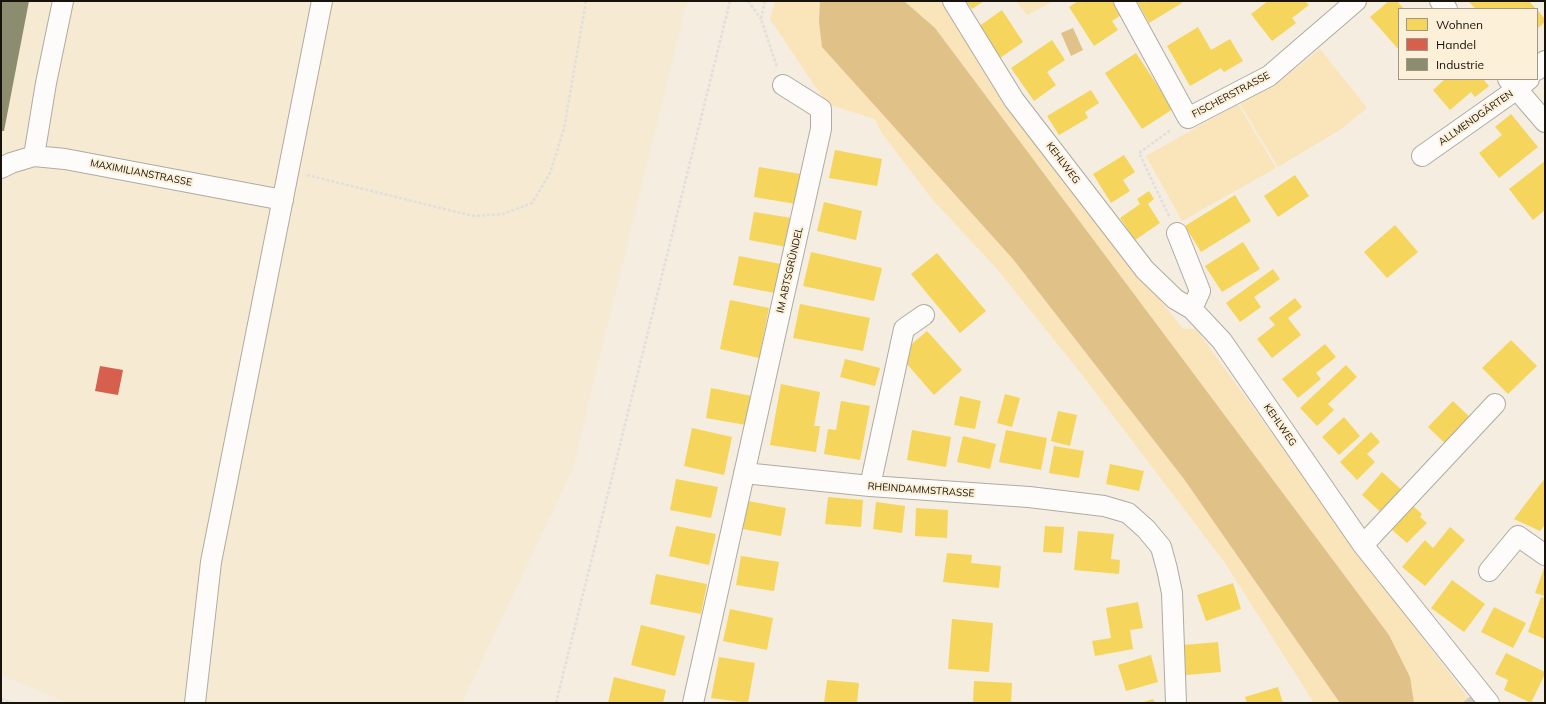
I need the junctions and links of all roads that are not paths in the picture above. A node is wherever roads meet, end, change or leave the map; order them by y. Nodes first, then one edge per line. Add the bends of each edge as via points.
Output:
1 (63, 1) edge
2 (322, 1) edge
3 (953, 1) edge
4 (1124, 1) edge
5 (1356, 1) edge
6 (1545, 61) edge
7 (1538, 69) edge
8 (1518, 82) edge
9 (783, 85) road end
10 (1545, 122) edge
11 (34, 156) junction
12 (1422, 156) dead end
13 (1, 168) edge
14 (283, 200) junction
15 (1177, 233) road end
16 (1192, 309) junction
17 (924, 315) dead end
18 (1495, 404) dead end
19 (744, 473) junction
20 (870, 486) junction
21 (1363, 545) junction
22 (1545, 555) edge
23 (1489, 571) dead end
24 (195, 703) edge
25 (693, 703) edge
26 (1176, 703) edge
27 (1489, 703) edge

1 - 11 street
2 - 14 street
3 - 16 street, KEHLWEG via 1014,100 1145,270 1176,299
4 - 5 street, FISCHERSTRASSE via 1188,118 1269,76
6 - 7 street
8 - 10 street
8 - 12 street, ALLMENDGÄRTEN
9 - 19 street, IM ABTSGRÜNDEL via 821,109 821,129
11 - 13 street, MAXIMILIANSTRASSE via 11,162
11 - 14 street, MAXIMILIANSTRASSE via 65,159
14 - 24 street via 211,562
15 - 16 street via 1200,291
16 - 21 street, KEHLWEG via 1222,341
17 - 20 street via 904,329
18 - 21 street
19 - 20 street, RHEINDAMMSTRASSE
19 - 25 street
20 - 26 street, RHEINDAMMSTRASSE via 1029,497 1104,506 1128,513 1146,528 1161,547 1167,569 1172,593
21 - 27 street, KEHLWEG
22 - 23 street via 1518,536

